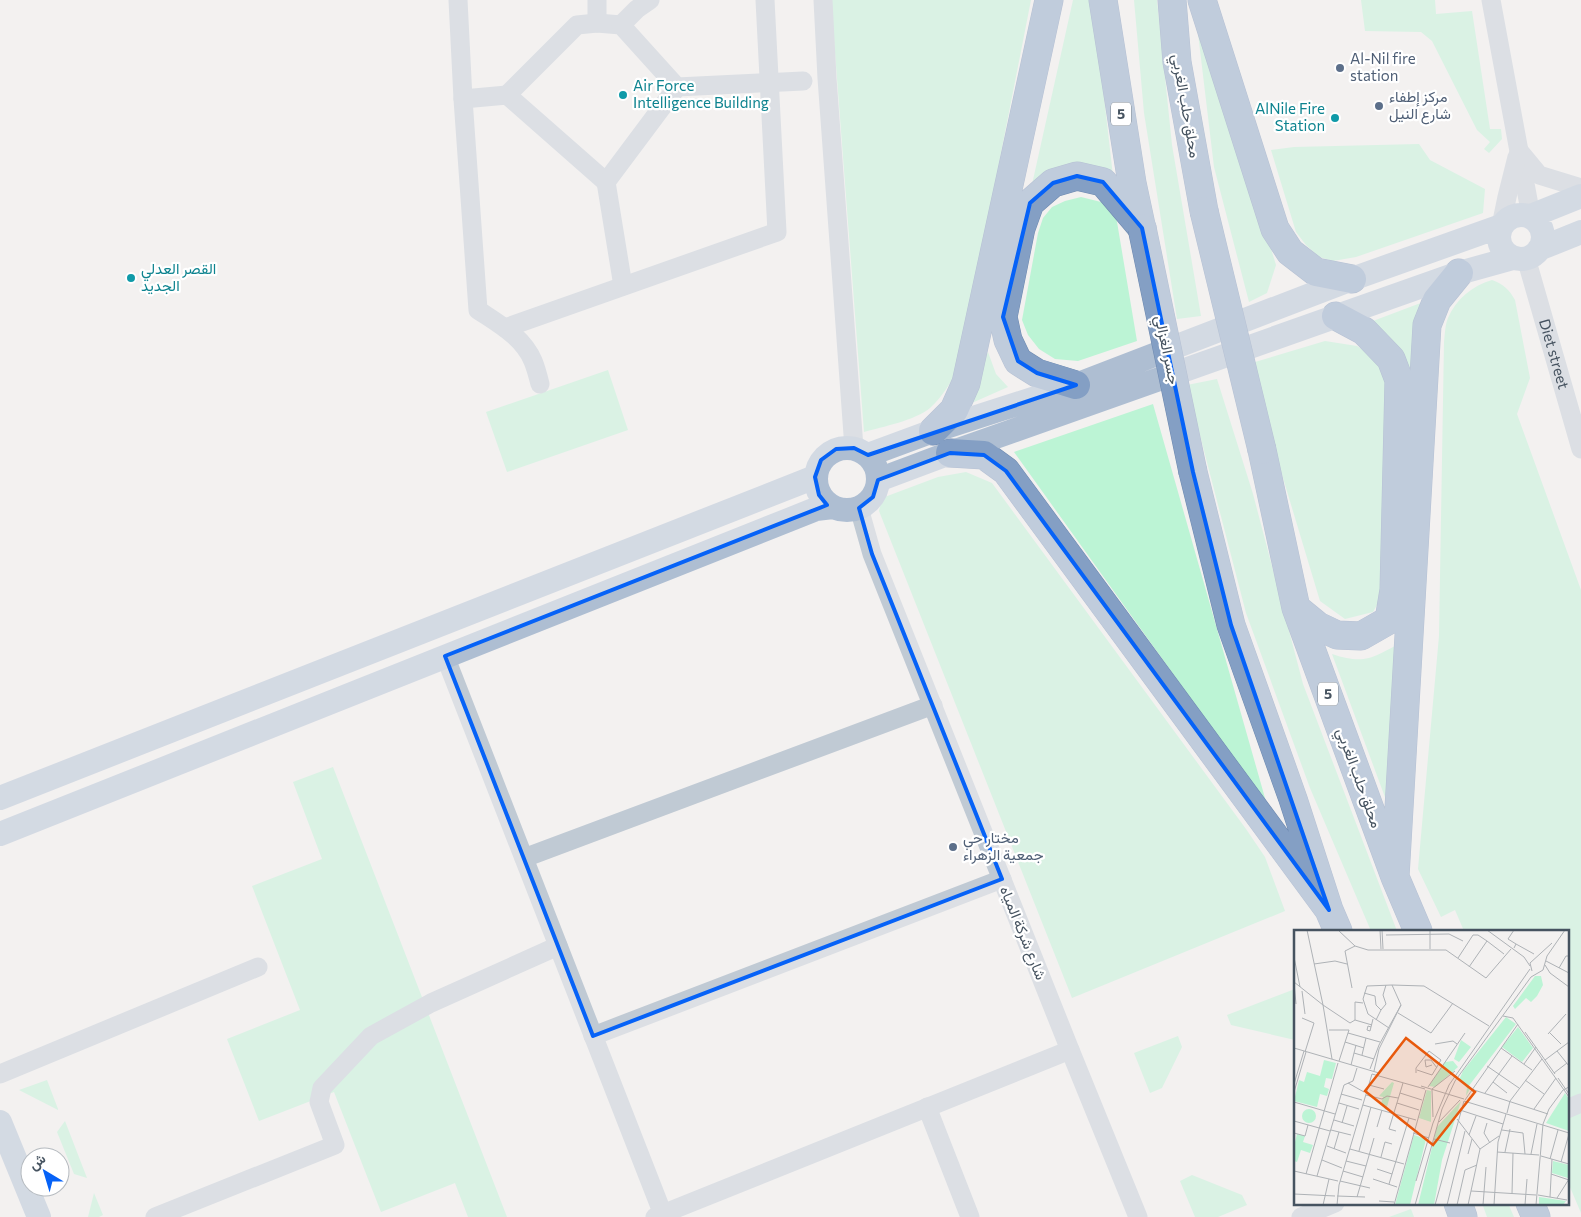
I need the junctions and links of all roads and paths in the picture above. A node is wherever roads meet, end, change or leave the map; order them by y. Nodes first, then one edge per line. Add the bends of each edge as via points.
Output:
1 (458, 0) edge
2 (597, 0) edge
3 (650, 0) edge
4 (765, 0) edge
5 (823, 0) edge
6 (1049, 0) edge
7 (1104, 0) edge
8 (1172, 0) edge
9 (1202, 0) edge
10 (1492, 0) edge
11 (598, 23) junction
12 (621, 25) junction
13 (770, 81) junction
14 (803, 81) dead end
15 (677, 87) junction
16 (507, 95) junction
17 (463, 99) junction
18 (1519, 150) junction
19 (606, 182) junction
20 (1581, 188) edge
21 (1581, 196) edge
22 (1531, 216) junction
23 (1502, 226) junction
24 (1142, 228) junction
25 (1581, 232) edge
26 (1526, 255) junction
27 (1458, 273) junction
28 (1352, 279) junction
29 (623, 286) junction
30 (1336, 316) junction
31 (505, 328) junction
32 (540, 384) dead end
33 (1076, 385) junction
34 (1578, 429) edge
35 (933, 432) junction
36 (1581, 449) edge
37 (861, 452) junction
38 (950, 452) junction
39 (815, 478) junction
40 (878, 480) junction
41 (833, 507) junction
42 (859, 508) junction
43 (1296, 608) junction
44 (445, 656) junction
45 (933, 705) junction
46 (0, 798) edge
47 (0, 834) edge
48 (524, 858) junction
49 (1396, 878) junction
50 (1002, 879) junction
51 (1333, 921) edge
52 (1418, 930) edge
53 (558, 946) junction
54 (258, 967) dead end
55 (593, 1036) junction
56 (1070, 1050) junction
57 (0, 1074) edge
58 (1581, 1103) edge
59 (927, 1107) junction
60 (1568, 1109) edge
61 (0, 1122) edge
62 (1333, 1204) edge
63 (1458, 1204) edge
64 (1530, 1204) edge
65 (661, 1216) edge
66 (39, 1217) edge
67 (155, 1217) edge
68 (970, 1217) edge
69 (1138, 1217) edge
70 (1301, 1217) edge
71 (1464, 1217) edge
72 (1536, 1217) edge

1 - 17 street
2 - 11 street
3 - 12 street
4 - 13 street
5 - 37 street via 827,78
6 - 35 highway via 966,383 954,410
7 - 24 highway, 5
8 - 43 highway, محلق حلب الغربي / 5, bridge via 1177,62 1204,211 1262,450
9 - 28 highway via 1275,229 1290,252 1316,272
10 - 18 street
11 - 12 street
11 - 16 street via 577,25
12 - 15 street
13 - 14 street
13 - 15 street
13 - 29 street via 777,232
15 - 19 street
16 - 17 street
16 - 19 street
17 - 31 street via 478,310
18 - 20 street via 1539,175
18 - 22 street
18 - 23 street
19 - 29 street
21 - 22 main road
22 - 23 main road via 1511,217
22 - 26 main road via 1543,234 1543,242
23 - 26 main road via 1499,234 1502,248
23 - 28 main road
24 - 33 highway via 1103,182 1077,176 1053,183 1030,203 1021,228 1003,317 1008,340 1018,361 1037,373
24 - 51 highway, جسر الغزالي / 5, bridge via 1193,472 1231,625
25 - 26 main road
26 - 27 main road
26 - 34 street, Diet street
27 - 30 main road
27 - 49 highway via 1437,300 1427,325
28 - 33 main road
29 - 31 street
30 - 38 main road
30 - 43 highway via 1364,330 1391,359 1399,380 1394,590 1389,620 1361,636 1337,635 1318,626
31 - 32 street via 524,345 533,360
33 - 35 main road
34 - 36 street, Diet street
35 - 37 main road
37 - 39 main road via 845,447 836,449 821,460
37 - 40 main road via 874,462
38 - 40 main road
38 - 51 highway via 984,455 1006,471
39 - 41 main road via 819,495
39 - 46 main road
40 - 42 main road via 873,496
41 - 42 main road via 842,510
41 - 44 main road via 816,509
42 - 45 street, شارع شركة المياه via 872,554
43 - 49 highway, محلق حلب الغربي / 5
44 - 47 main road
44 - 48 street
45 - 48 street
45 - 50 street, شارع شركة المياه
48 - 53 street
49 - 52 highway, محلق حلب الغربي / 5
50 - 55 street
50 - 56 street, شارع شركة المياه
53 - 55 street
53 - 67 street via 431,1003 372,1036 322,1088 320,1102 335,1145
54 - 57 street
55 - 65 street
56 - 59 street
56 - 69 street, شارع شركة المياه
58 - 60 street
59 - 65 street
59 - 68 street
61 - 66 main road
62 - 70 street
63 - 71 highway
64 - 72 highway

